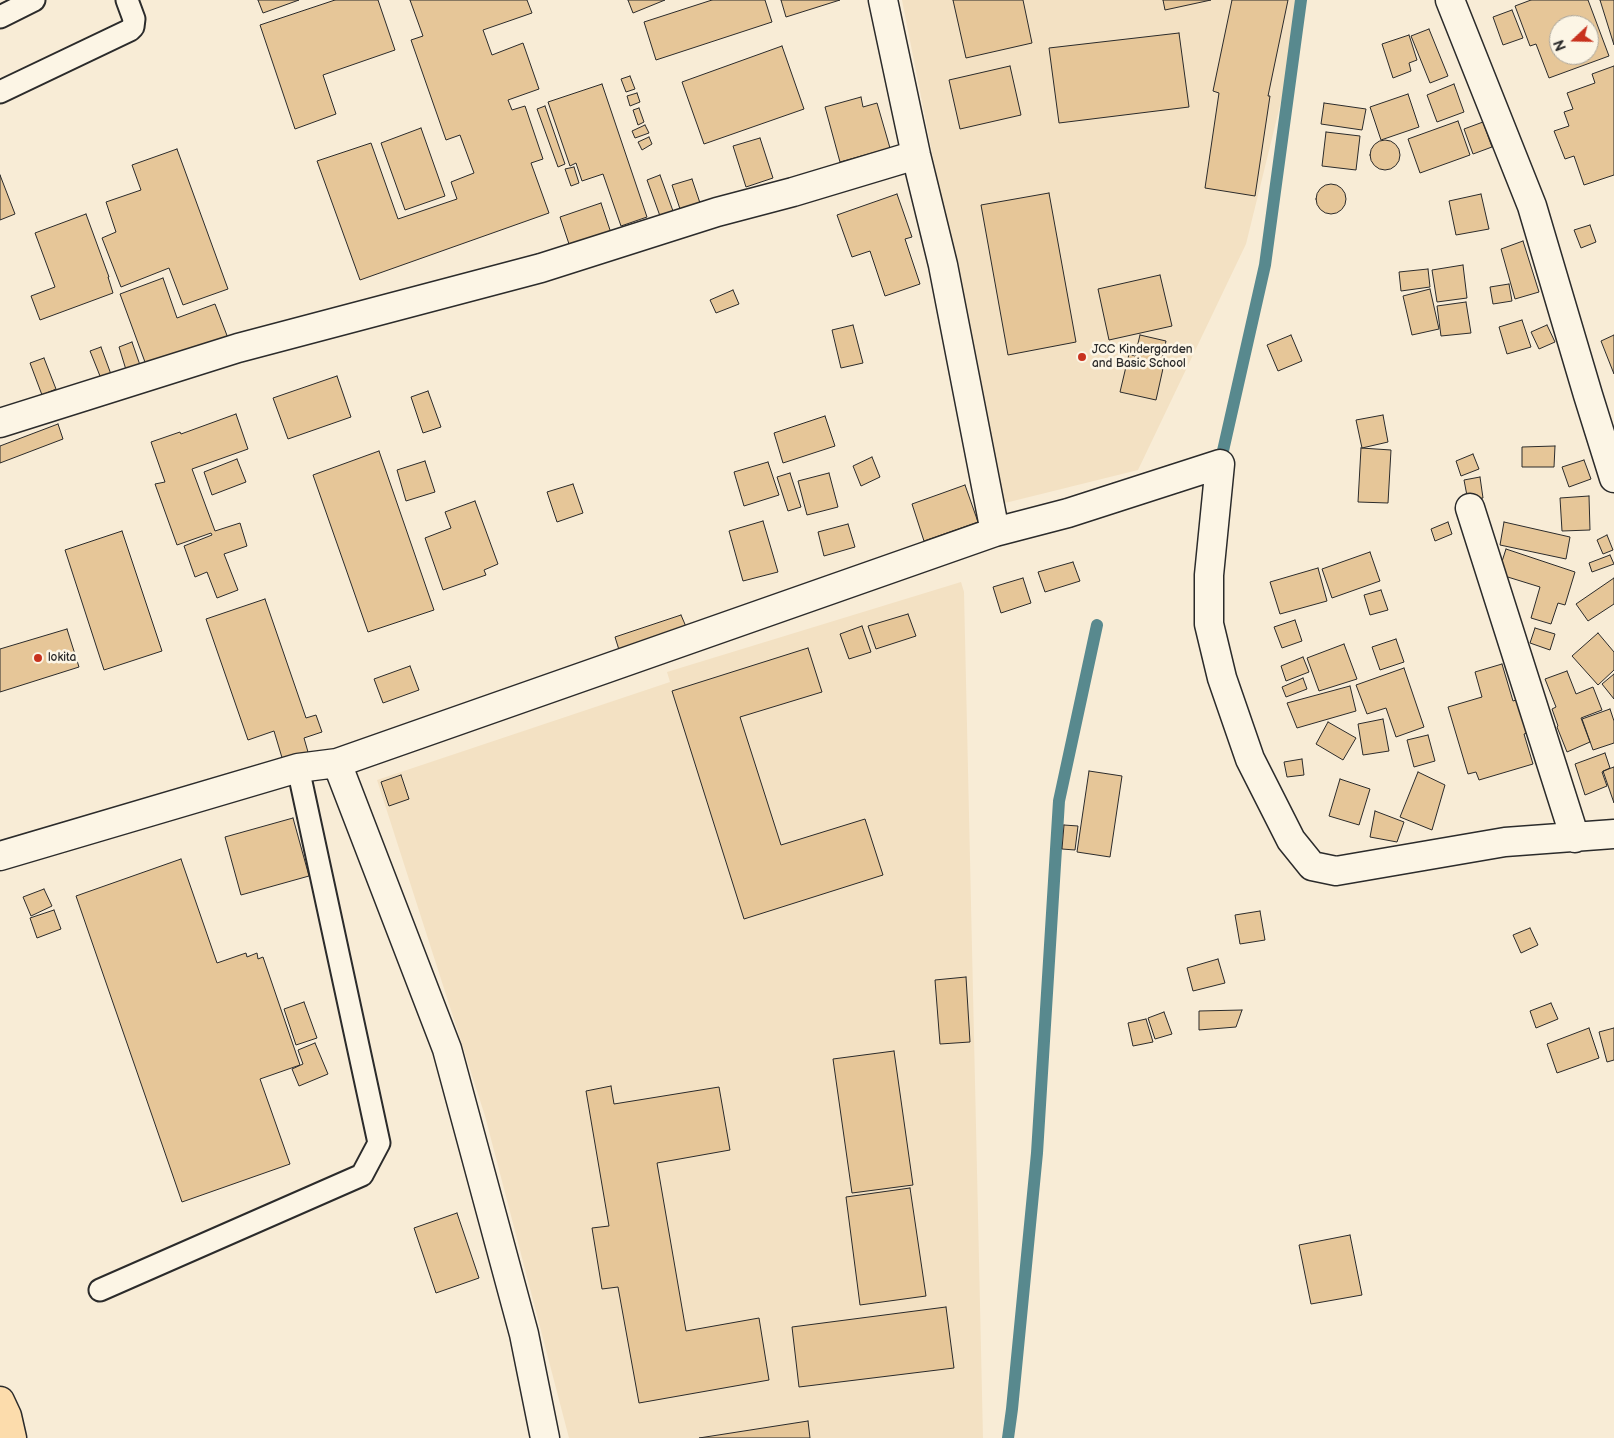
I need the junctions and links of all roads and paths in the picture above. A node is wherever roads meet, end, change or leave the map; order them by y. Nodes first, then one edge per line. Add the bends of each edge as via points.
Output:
1 (34, 0) edge
2 (127, 0) edge
3 (883, 0) edge
4 (1450, 0) edge
5 (0, 17) edge
6 (0, 92) edge
7 (916, 155) junction
8 (0, 423) edge
9 (1614, 478) edge
10 (1470, 508) dead end
11 (995, 532) junction
12 (337, 764) junction
13 (298, 768) junction
14 (1614, 834) edge
15 (1575, 838) junction
16 (0, 856) edge
17 (100, 1290) dead end
18 (0, 1401) edge
19 (12, 1438) edge
20 (545, 1438) edge

1 - 5 lane
2 - 6 lane via 134,19 130,30
3 - 7 street
4 - 9 street via 1532,206
7 - 8 street via 717,212 541,268 238,348
7 - 11 street via 943,265
10 - 15 street
11 - 12 street
11 - 15 street via 1068,513 1220,464 1209,575 1209,624 1222,678 1250,759 1291,840 1312,866 1336,871 1505,842
12 - 13 street
12 - 20 street via 447,1049 524,1334
13 - 16 street
13 - 17 lane via 379,1143 362,1175
14 - 15 street
18 - 19 main road

